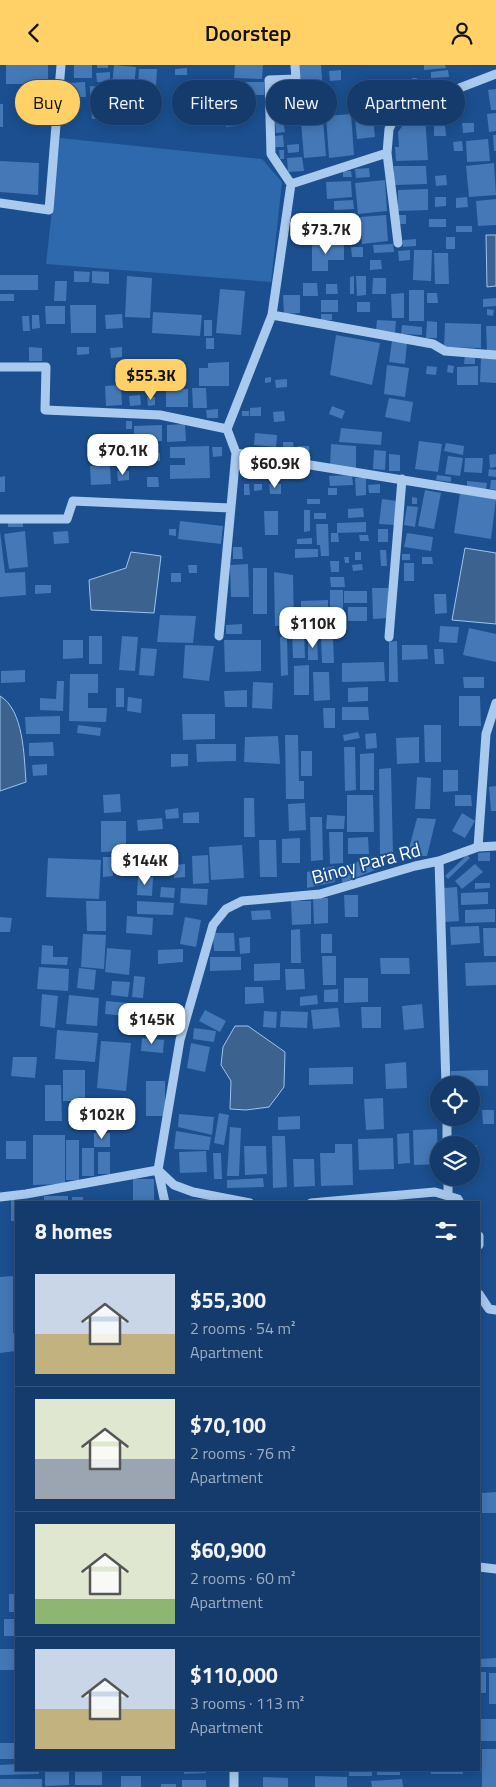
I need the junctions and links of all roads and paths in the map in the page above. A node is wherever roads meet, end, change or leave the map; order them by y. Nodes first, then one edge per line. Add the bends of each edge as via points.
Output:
1 (61, 65) edge
2 (295, 65) edge
3 (496, 74) edge
4 (387, 153) junction
5 (291, 184) junction
6 (0, 203) edge
7 (398, 243) dead end
8 (272, 315) junction
9 (496, 355) edge
10 (0, 367) edge
11 (227, 429) junction
12 (236, 453) junction
13 (402, 479) junction
14 (496, 495) edge
15 (230, 508) junction
16 (0, 519) edge
17 (219, 636) dead end
18 (389, 637) dead end
19 (496, 703) edge
20 (496, 846) edge
21 (478, 847) junction
22 (438, 861) junction
23 (446, 1076) edge
24 (158, 1170) junction
25 (448, 1186) edge
26 (448, 1196) junction
27 (0, 1197) edge
28 (165, 1201) edge
29 (238, 1201) edge
30 (334, 1201) edge
31 (459, 1201) edge
32 (480, 1295) edge
33 (496, 1310) edge
34 (480, 1567) edge
35 (496, 1569) edge
36 (234, 1771) edge
37 (234, 1787) edge

1 - 6 street via 49,210
2 - 5 street via 296,79 269,80 272,154
3 - 4 street via 397,112 389,129
4 - 5 street
4 - 7 street
5 - 8 street
8 - 9 street via 433,344 445,351
8 - 11 street
10 - 11 street via 46,367 45,410 160,415
11 - 12 street
12 - 13 street
12 - 15 street
13 - 14 street
13 - 18 street
15 - 16 street via 73,501 67,519
15 - 17 street
19 - 21 street via 486,734
20 - 21 street, Binoy Para Rd
21 - 22 street, Binoy Para Rd
22 - 23 street
22 - 24 street, Binoy Para Rd via 320,894 242,901 226,909 213,925 180,1040
24 - 27 street
24 - 28 street
24 - 29 street via 174,1185 192,1193
25 - 26 street
26 - 30 street via 435,1192
26 - 31 street
32 - 33 street via 490,1309
34 - 35 street
36 - 37 street

